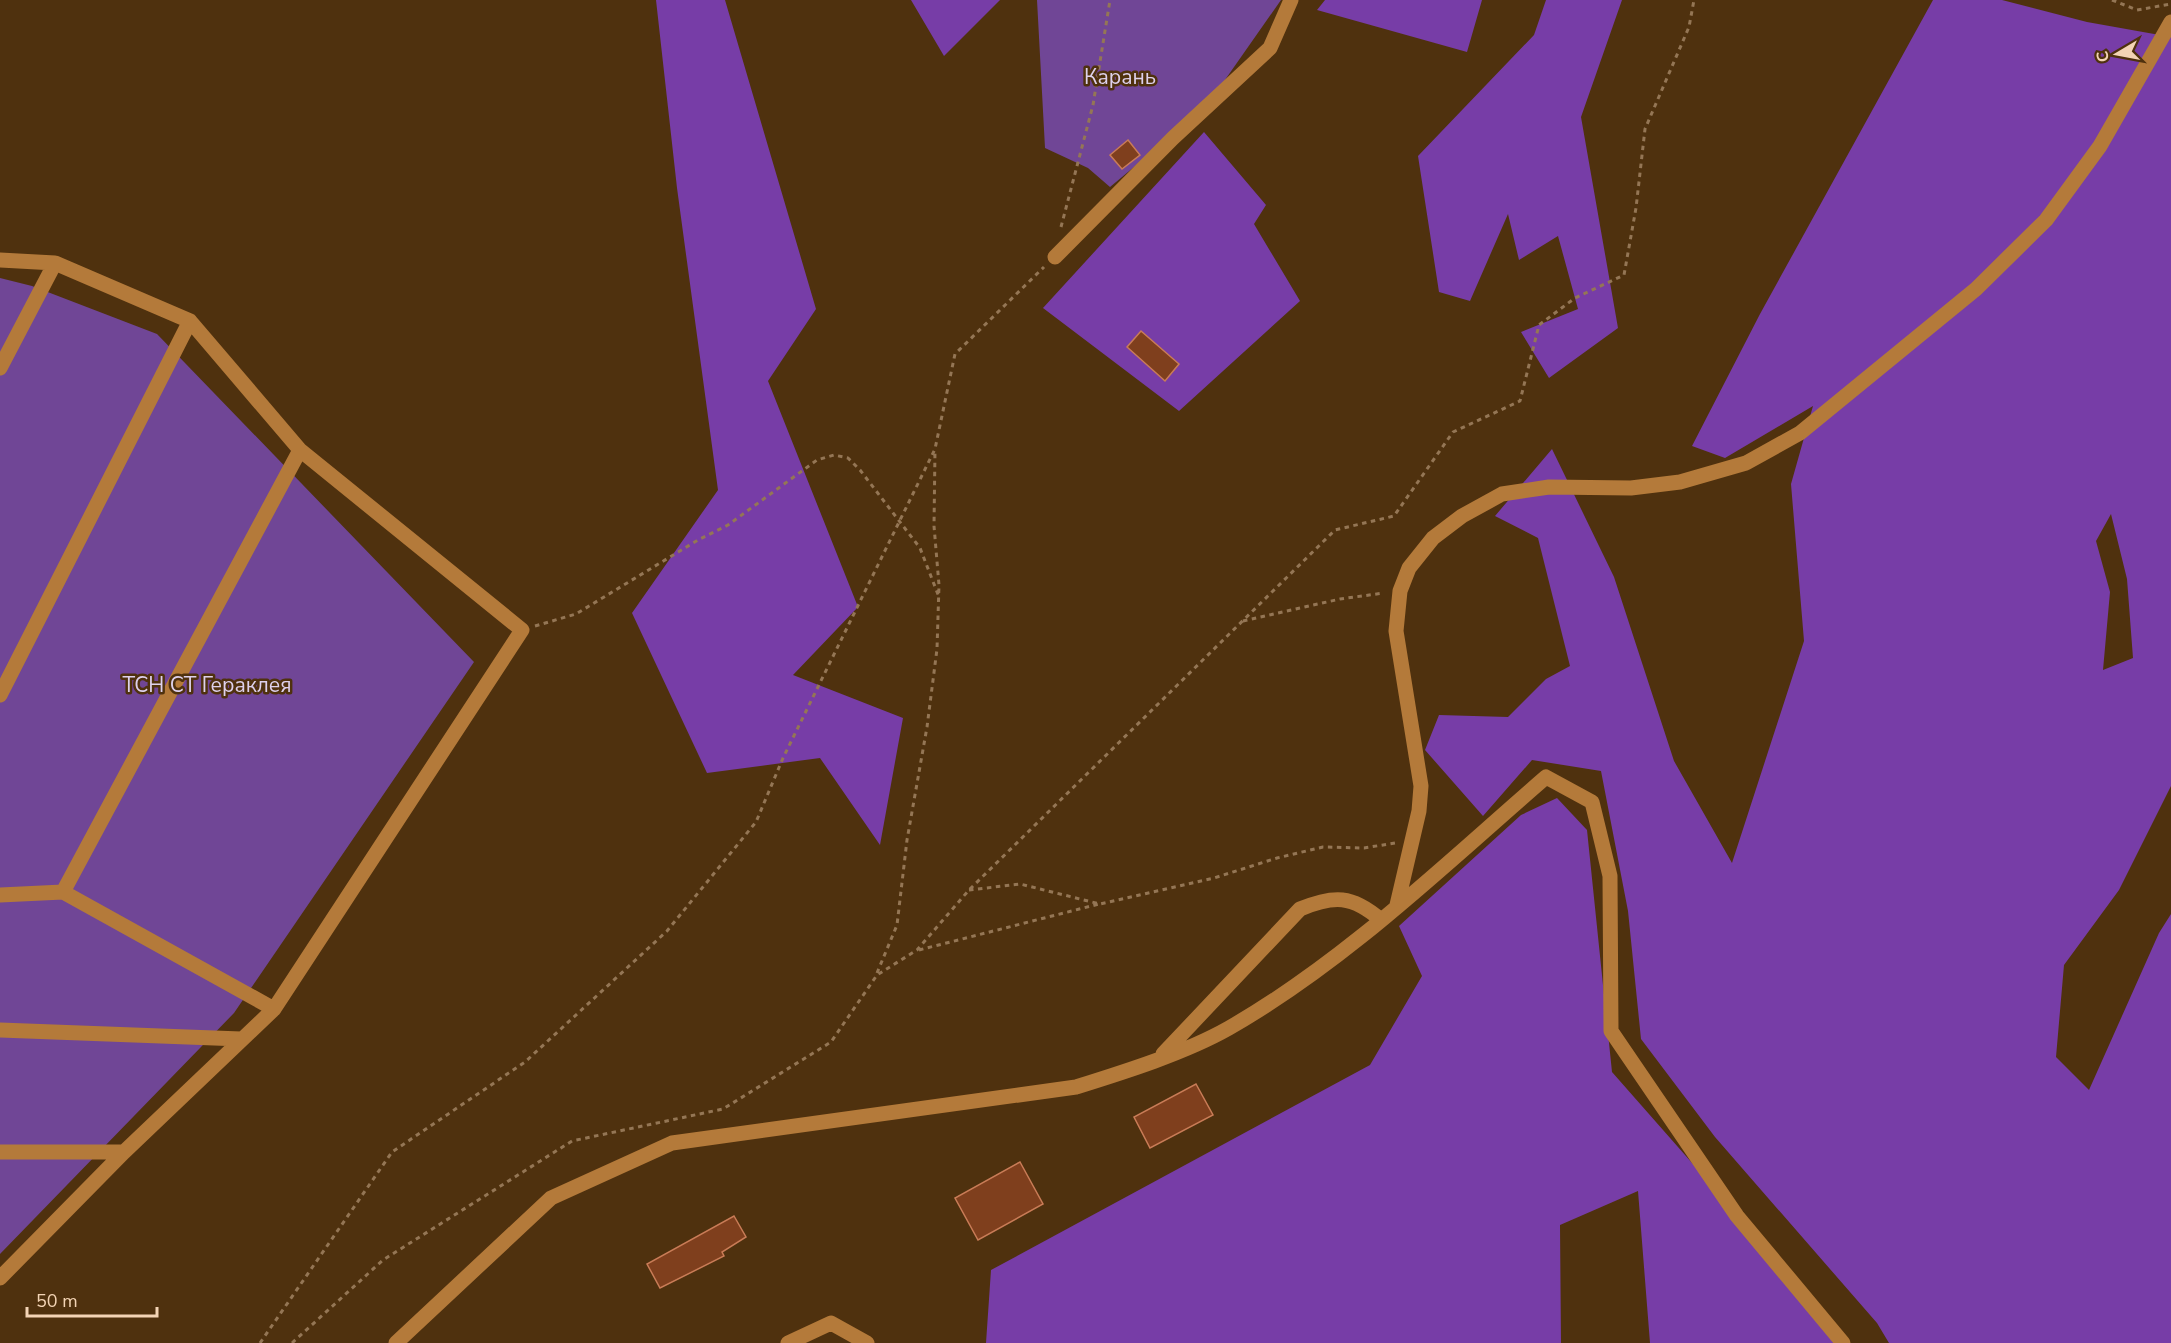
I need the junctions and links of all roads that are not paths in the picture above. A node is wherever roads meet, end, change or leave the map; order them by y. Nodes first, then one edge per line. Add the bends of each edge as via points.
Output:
1 (1292, 0) edge
2 (2171, 22) edge
3 (1055, 257) road end
4 (0, 260) edge
5 (55, 262) junction
6 (190, 321) junction
7 (0, 368) edge
8 (300, 450) junction
9 (0, 695) edge
10 (63, 892) junction
11 (0, 895) edge
12 (1397, 905) junction
13 (1381, 920) junction
14 (274, 1009) junction
15 (0, 1030) edge
16 (241, 1039) junction
17 (1159, 1058) junction
18 (0, 1152) edge
19 (124, 1152) junction
20 (0, 1278) edge
21 (396, 1343) edge
22 (788, 1343) edge
23 (867, 1343) edge
24 (1843, 1343) edge

1 - 3 street via 1270,48 1173,138
2 - 12 street via 2100,146 2046,220 1976,289 1800,433 1746,463 1680,482 1631,489 1549,487 1502,494 1433,538 1409,568 1400,591 1396,631 1421,786
4 - 5 street
5 - 6 street
5 - 7 street
6 - 8 street
6 - 9 street
8 - 10 street
8 - 14 street via 522,630
10 - 11 street
10 - 14 street
12 - 13 street
12 - 24 street via 1546,777 1592,802 1610,876 1611,1031 1737,1216
13 - 17 street via 1336,957 1228,1029
13 - 17 street via 1366,907 1345,900 1323,899 1300,909
14 - 16 street
15 - 16 street
16 - 19 street
17 - 21 street via 1076,1087 672,1143 551,1198
18 - 19 street
19 - 20 street
22 - 23 street via 831,1323

